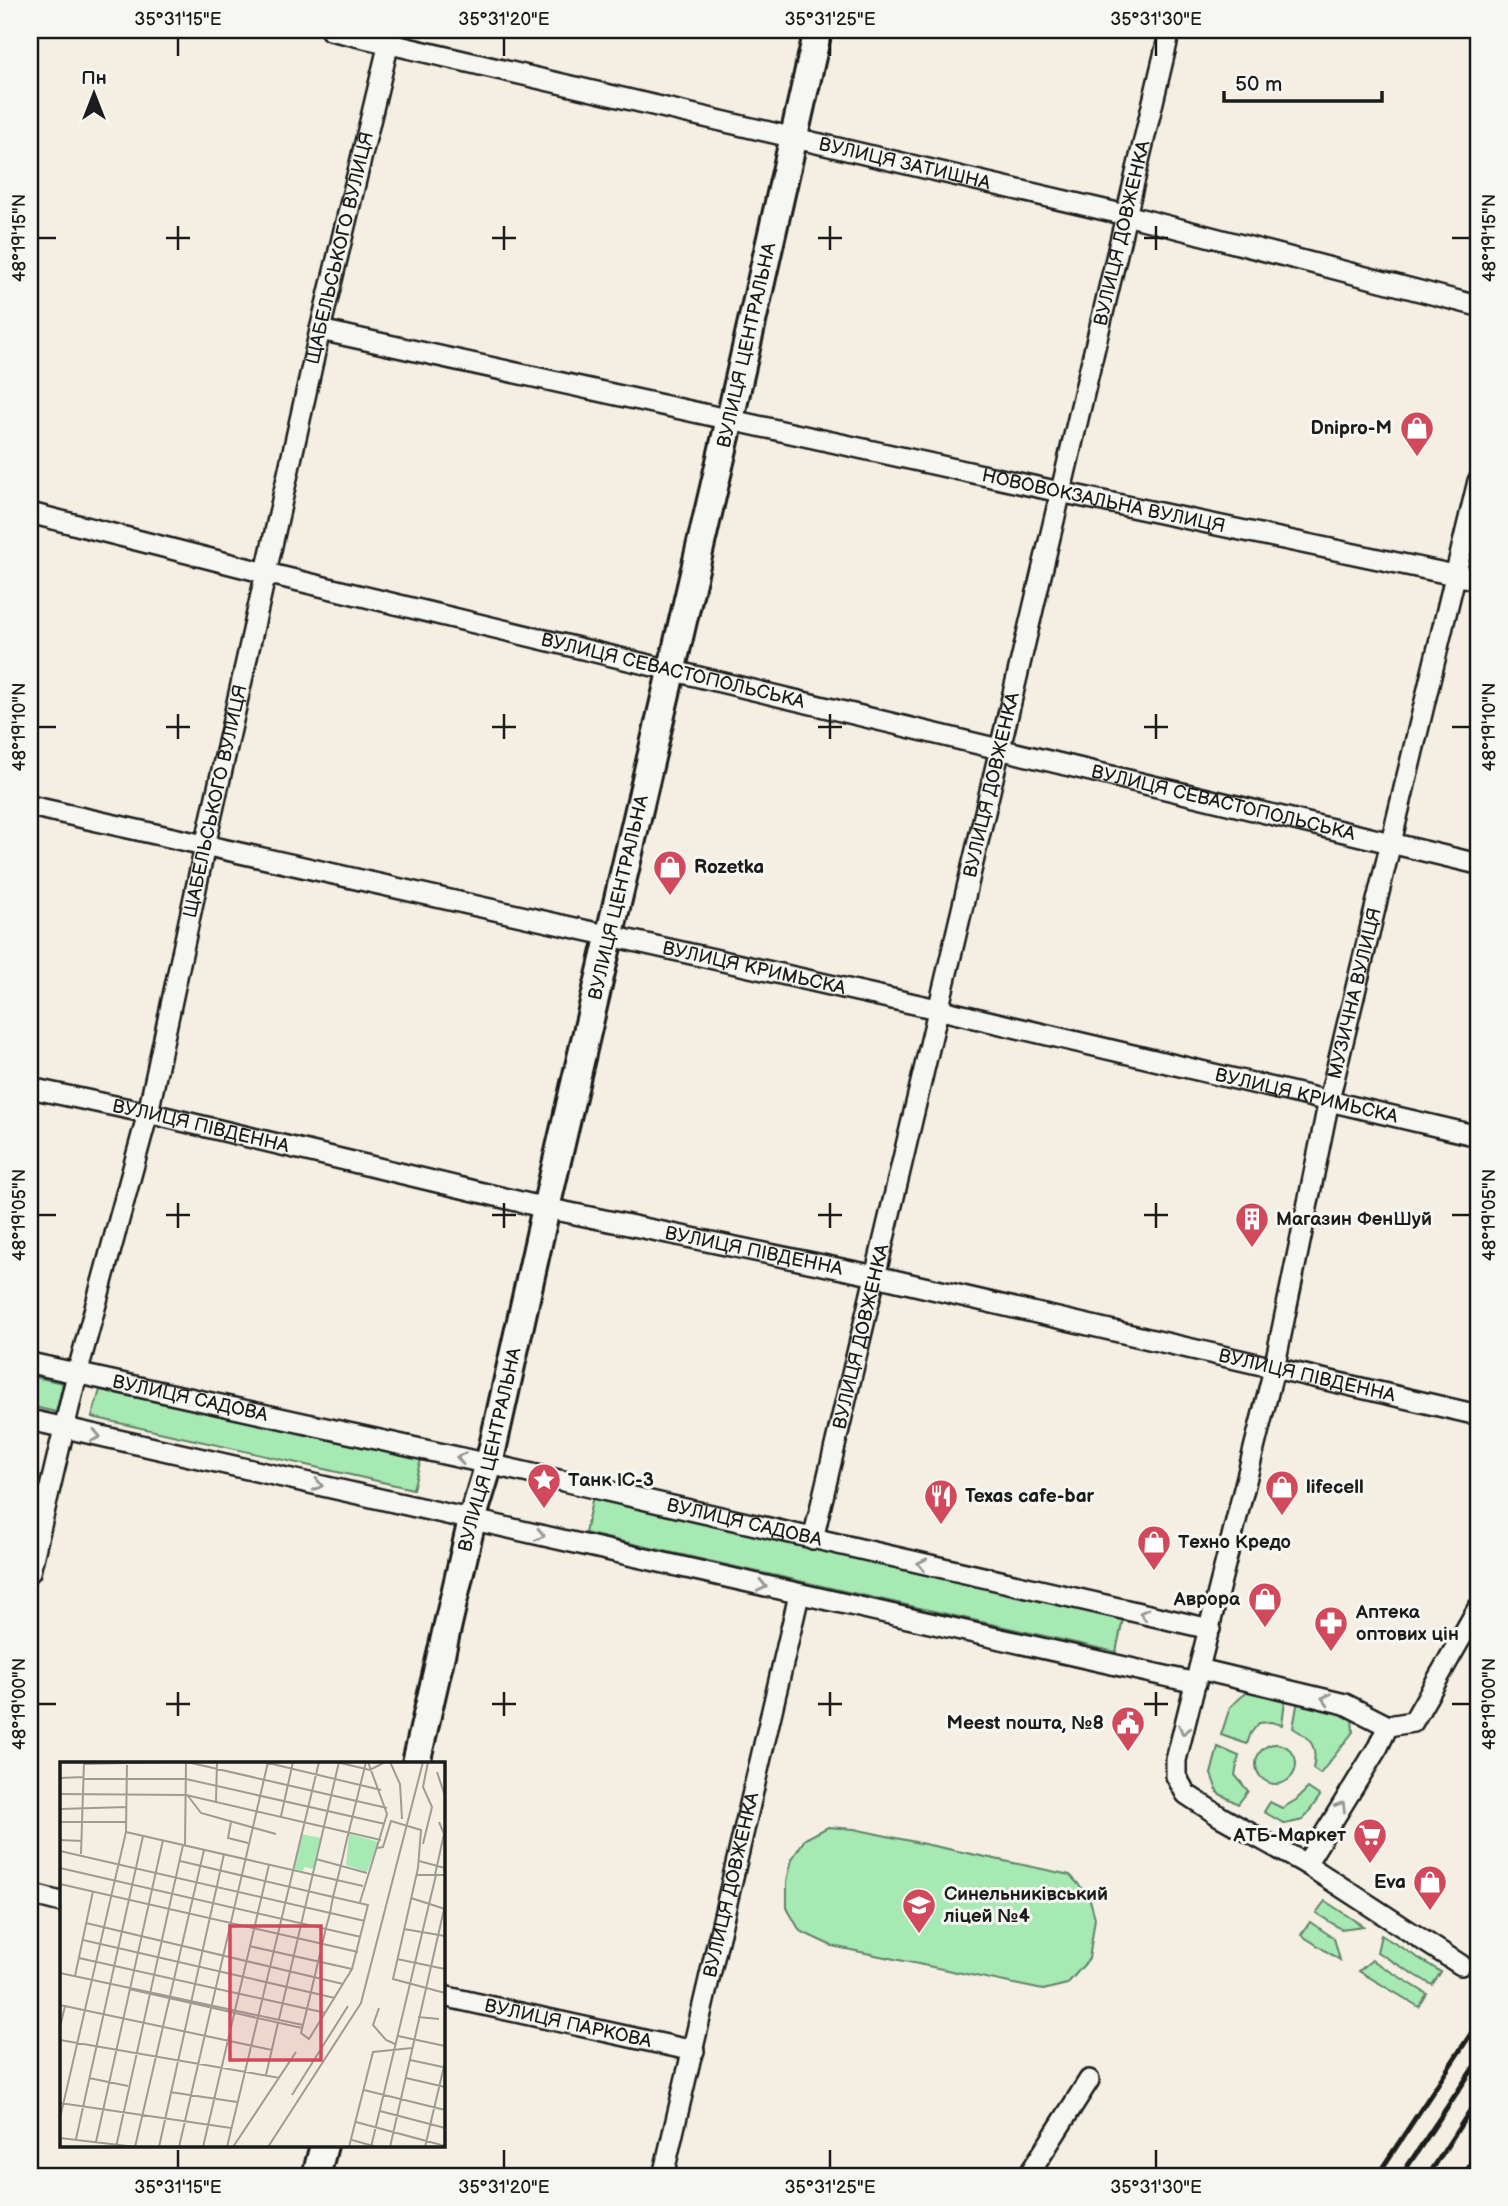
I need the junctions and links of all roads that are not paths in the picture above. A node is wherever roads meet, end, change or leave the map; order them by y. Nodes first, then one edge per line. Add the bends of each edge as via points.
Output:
1 (330, 30) edge
2 (818, 30) edge
3 (1170, 30) edge
4 (390, 37) edge
5 (794, 138) junction
6 (1126, 215) junction
7 (1478, 306) edge
8 (320, 330) junction
9 (730, 419) junction
10 (1478, 481) edge
11 (1060, 492) junction
12 (30, 513) edge
13 (266, 573) junction
14 (1454, 574) junction
15 (1478, 580) edge
16 (671, 670) junction
17 (1000, 748) junction
18 (30, 806) edge
19 (1391, 843) junction
20 (205, 846) junction
21 (1478, 864) edge
22 (609, 937) junction
23 (937, 1009) junction
24 (30, 1088) edge
25 (1329, 1100) junction
26 (148, 1113) junction
27 (1478, 1136) edge
28 (545, 1208) junction
29 (876, 1276) junction
30 (30, 1363) edge
31 (1274, 1369) junction
32 (77, 1374) junction
33 (1478, 1415) edge
34 (30, 1420) edge
35 (63, 1428) junction
36 (489, 1464) junction
37 (472, 1520) junction
38 (813, 1539) junction
39 (30, 1572) edge
40 (799, 1595) junction
41 (1478, 1608) edge
42 (1210, 1629) junction
43 (1198, 1676) junction
44 (1388, 1726) junction
45 (416, 1762) edge
46 (1306, 1864) junction
47 (30, 1894) edge
48 (60, 1902) edge
49 (1461, 1965) dead end
50 (444, 1996) edge
51 (694, 2051) junction
52 (1089, 2080) dead end
53 (324, 2146) edge
54 (316, 2176) edge
55 (663, 2176) edge
56 (1028, 2176) edge

1 - 4 street, ВУЛИЦЯ ЗАТИШНА
2 - 5 main road, ВУЛИЦЯ ЦЕНТРАЛЬНА
3 - 6 street, ВУЛИЦЯ ДОВЖЕНКА
4 - 5 street, ВУЛИЦЯ ЗАТИШНА
4 - 8 street, ЩАБЕЛЬСЬКОГО ВУЛИЦЯ
5 - 6 street, ВУЛИЦЯ ЗАТИШНА
5 - 9 main road, ВУЛИЦЯ ЦЕНТРАЛЬНА
6 - 7 street, ВУЛИЦЯ ЗАТИШНА
6 - 11 street, ВУЛИЦЯ ДОВЖЕНКА
8 - 9 street, НОВОВОКЗАЛЬНА ВУЛИЦЯ
8 - 13 street, ЩАБЕЛЬСЬКОГО ВУЛИЦЯ
9 - 11 street, НОВОВОКЗАЛЬНА ВУЛИЦЯ
9 - 16 main road, ВУЛИЦЯ ЦЕНТРАЛЬНА
10 - 14 street, МУЗИЧНА ВУЛИЦЯ
11 - 14 street, НОВОВОКЗАЛЬНА ВУЛИЦЯ
11 - 17 street, ВУЛИЦЯ ДОВЖЕНКА
12 - 13 street, ВУЛИЦЯ СЕВАСТОПОЛЬСЬКА
13 - 16 street, ВУЛИЦЯ СЕВАСТОПОЛЬСЬКА
13 - 20 street, ЩАБЕЛЬСЬКОГО ВУЛИЦЯ
14 - 15 street, НОВОВОКЗАЛЬНА ВУЛИЦЯ
14 - 19 street, МУЗИЧНА ВУЛИЦЯ
16 - 17 street, ВУЛИЦЯ СЕВАСТОПОЛЬСЬКА
16 - 22 main road, ВУЛИЦЯ ЦЕНТРАЛЬНА
17 - 19 street, ВУЛИЦЯ СЕВАСТОПОЛЬСЬКА
17 - 23 street, ВУЛИЦЯ ДОВЖЕНКА
18 - 20 street, ВУЛИЦЯ КРИМЬСКА
19 - 21 street, ВУЛИЦЯ СЕВАСТОПОЛЬСЬКА
19 - 25 street, МУЗИЧНА ВУЛИЦЯ
20 - 22 street, ВУЛИЦЯ КРИМЬСКА
20 - 26 street, ЩАБЕЛЬСЬКОГО ВУЛИЦЯ
22 - 23 street, ВУЛИЦЯ КРИМЬСКА
22 - 28 main road, ВУЛИЦЯ ЦЕНТРАЛЬНА
23 - 25 street, ВУЛИЦЯ КРИМЬСКА
23 - 29 street, ВУЛИЦЯ ДОВЖЕНКА
24 - 26 street, ВУЛИЦЯ ПІВДЕННА
25 - 27 street, ВУЛИЦЯ КРИМЬСКА
25 - 31 street, МУЗИЧНА ВУЛИЦЯ
26 - 28 street, ВУЛИЦЯ ПІВДЕННА
26 - 32 street, ЩАБЕЛЬСЬКОГО ВУЛИЦЯ
28 - 29 street, ВУЛИЦЯ ПІВДЕННА
28 - 36 main road, ВУЛИЦЯ ЦЕНТРАЛЬНА
29 - 31 street, ВУЛИЦЯ ПІВДЕННА
29 - 38 street, ВУЛИЦЯ ДОВЖЕНКА
30 - 32 street, ВУЛИЦЯ САДОВА
31 - 33 street, ВУЛИЦЯ ПІВДЕННА
31 - 42 street, МУЗИЧНА ВУЛИЦЯ
32 - 35 street, ЩАБЕЛЬСЬКОГО ВУЛИЦЯ
36 -> 32 street, ВУЛИЦЯ САДОВА
34 - 35 street
35 -> 37 street
35 - 39 street, ЩАБЕЛЬСЬКОГО ВУЛИЦЯ
36 - 37 main road, ВУЛИЦЯ ЦЕНТРАЛЬНА
36 - 38 street, ВУЛИЦЯ САДОВА
37 -> 40 street
37 - 45 main road, ВУЛИЦЯ ЦЕНТРАЛЬНА
42 -> 38 street, ВУЛИЦЯ САДОВА
40 - 43 street
40 - 51 street, ВУЛИЦЯ ДОВЖЕНКА
41 - 44 street via 1413,1722
42 - 43 street, МУЗИЧНА ВУЛИЦЯ
44 -> 43 street via 1345,1704
43 -> 46 street, МУЗИЧНА ВУЛИЦЯ via 1176,1760 1176,1776 1186,1794
46 -> 44 street
46 - 49 street, МУЗИЧНА ВУЛИЦЯ
47 - 48 street
50 - 51 street, ВУЛИЦЯ ПАРКОВА
51 - 55 street, ВУЛИЦЯ ДОВЖЕНКА
52 - 56 street
53 - 54 main road

